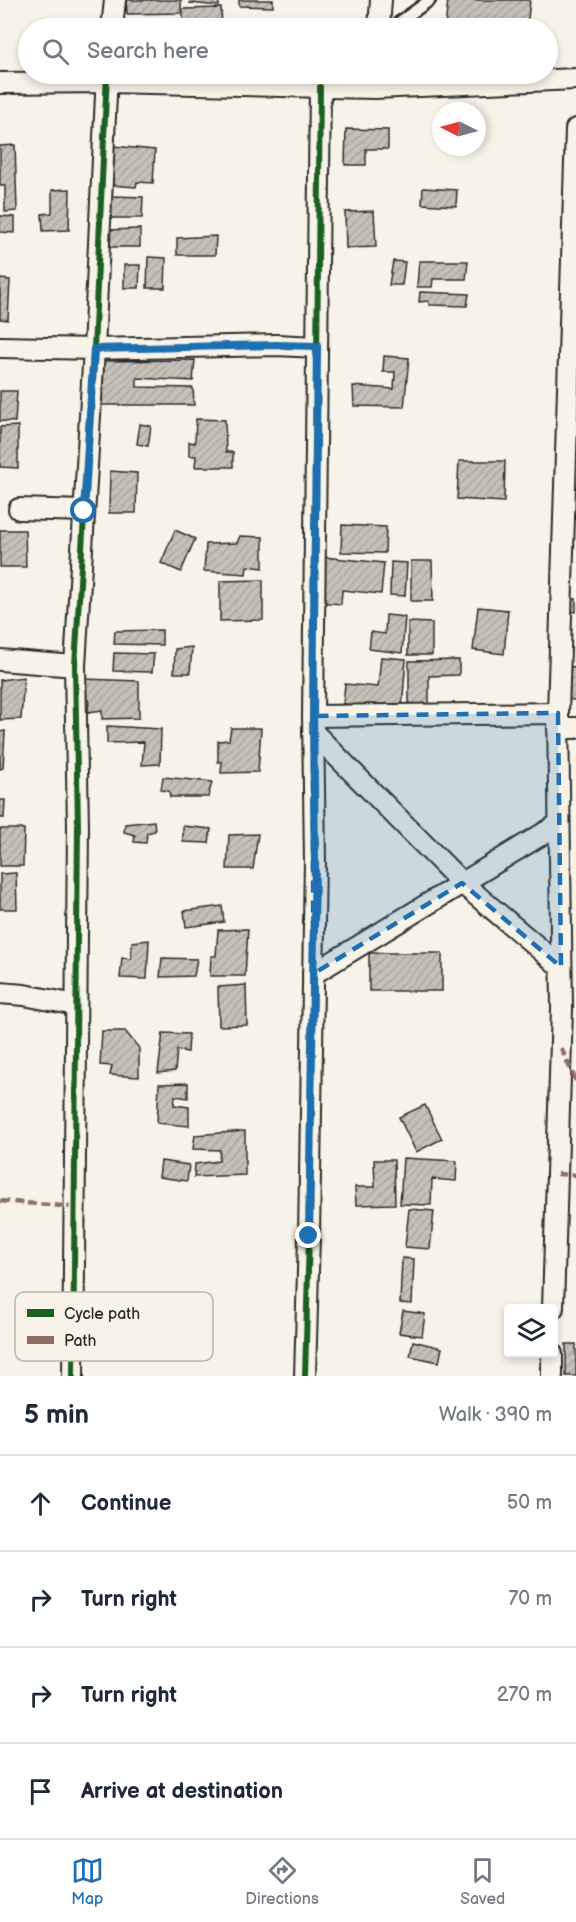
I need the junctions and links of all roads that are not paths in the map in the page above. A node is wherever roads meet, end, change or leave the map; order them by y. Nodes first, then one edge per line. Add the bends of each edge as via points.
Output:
1 (115, 0) edge
2 (381, 0) edge
3 (430, 0) edge
4 (113, 18) edge
5 (380, 18) edge
6 (405, 18) edge
7 (558, 79) edge
8 (576, 79) edge
9 (18, 82) edge
10 (0, 83) edge
11 (106, 84) edge
12 (249, 84) edge
13 (348, 84) edge
14 (320, 87) junction
15 (576, 129) edge
16 (317, 346) junction
17 (0, 347) edge
18 (94, 349) junction
19 (20, 509) dead end
20 (84, 511) junction
21 (0, 660) edge
22 (75, 666) junction
23 (564, 723) edge
24 (313, 724) junction
25 (559, 824) junction
26 (462, 883) junction
27 (561, 967) junction
28 (313, 974) junction
29 (0, 993) edge
30 (76, 1005) junction
31 (569, 1008) edge
32 (74, 1292) edge
33 (553, 1304) edge
34 (552, 1358) edge
35 (73, 1361) edge
36 (73, 1376) edge
37 (304, 1376) edge
38 (552, 1376) edge

1 - 4 street
2 - 5 street
3 - 6 lane
7 - 8 street
9 - 10 street
11 - 18 street
12 - 14 street
13 - 14 street
14 - 16 street
15 - 23 street
16 - 18 street
16 - 24 street
17 - 18 street
18 - 20 street
19 - 20 street
20 - 22 street
21 - 22 street
22 - 30 street
23 - 24 street
23 - 25 street
24 - 26 street
24 - 28 street
25 - 26 street
25 - 27 street
26 - 27 street
26 - 28 street
27 - 31 street
28 - 37 street
29 - 30 street
30 - 32 street
31 - 33 street
34 - 38 street
35 - 36 street

